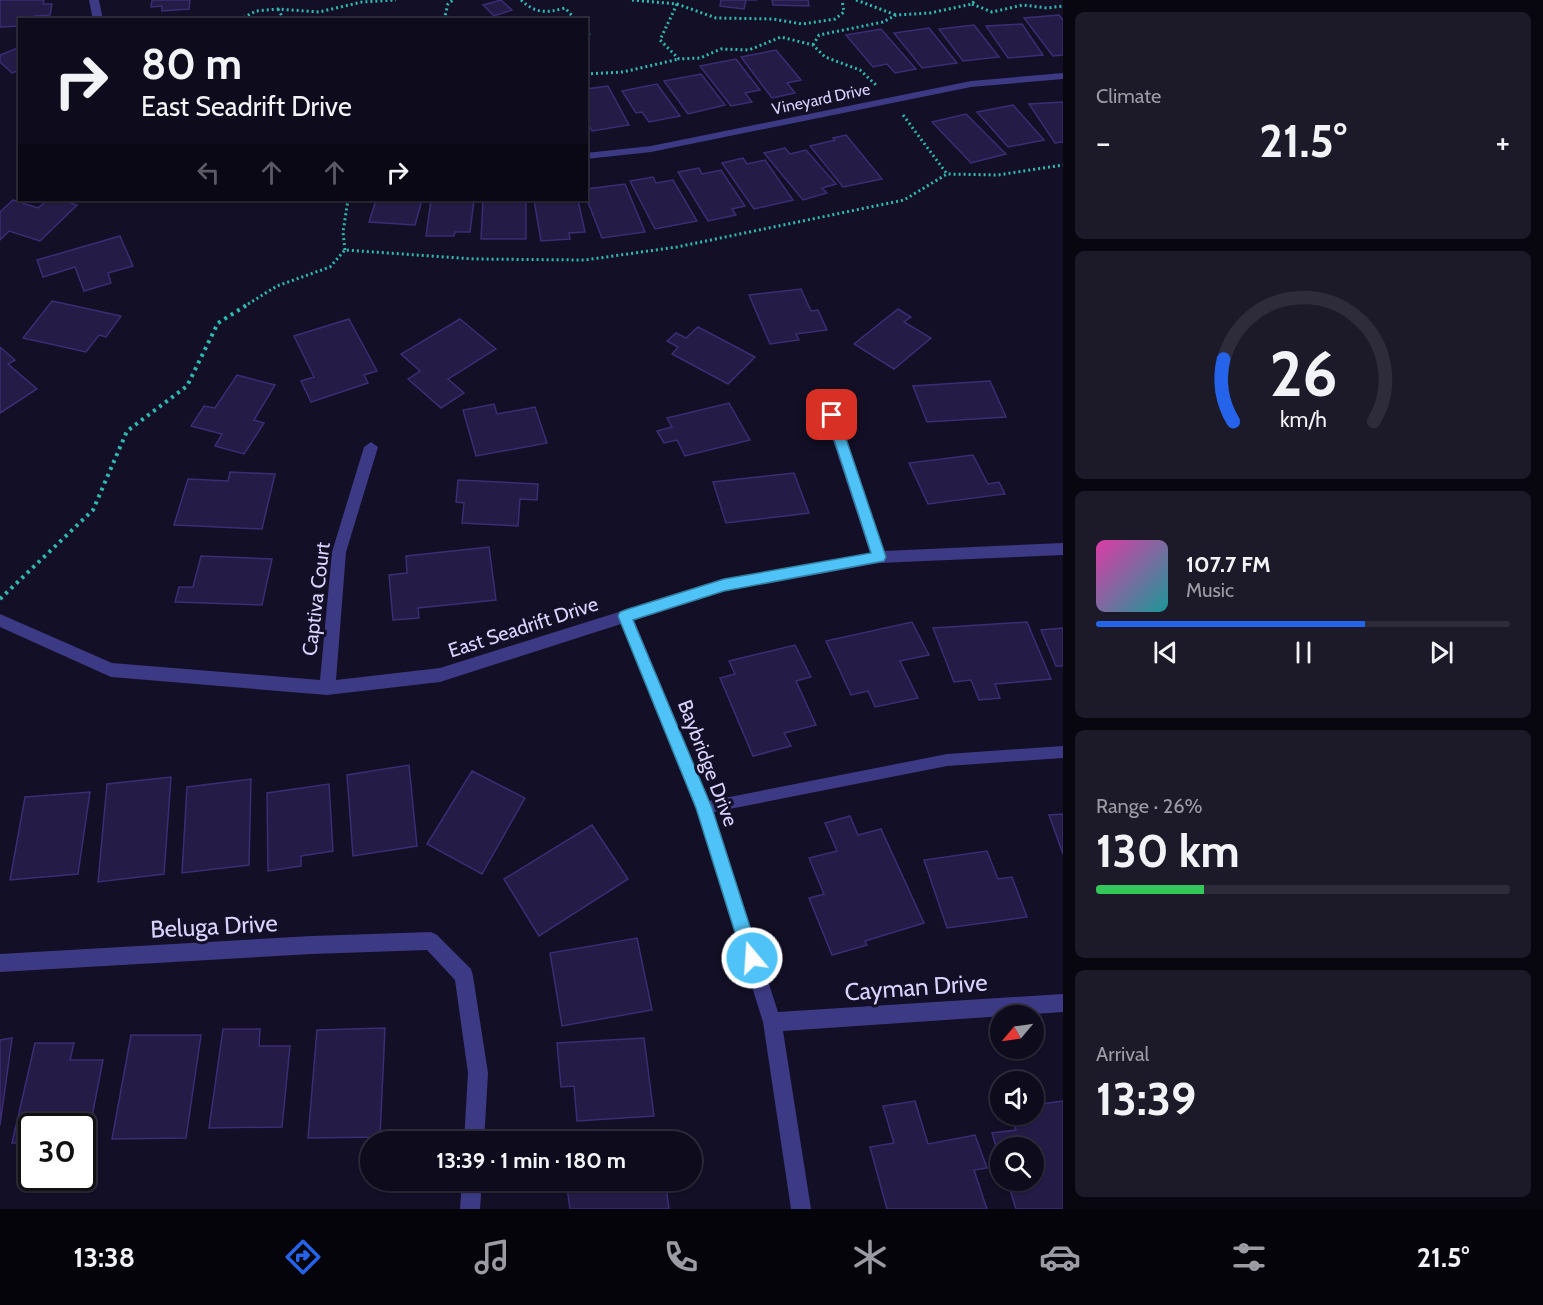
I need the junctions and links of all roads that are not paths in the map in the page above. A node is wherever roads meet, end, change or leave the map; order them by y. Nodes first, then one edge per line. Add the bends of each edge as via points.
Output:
1 (94, 0) edge
2 (98, 18) edge
3 (1063, 76) edge
4 (588, 156) edge
5 (825, 395) dead end
6 (371, 447) dead end
7 (1063, 549) edge
8 (879, 557) junction
9 (625, 616) junction
10 (0, 620) edge
11 (327, 688) junction
12 (1063, 752) edge
13 (704, 808) junction
14 (0, 963) edge
15 (1063, 1003) edge
16 (772, 1022) junction
17 (475, 1131) edge
18 (471, 1191) edge
19 (470, 1209) edge
20 (801, 1209) edge

1 - 2 street
3 - 4 street, Vineyard Drive via 971,84 651,149
5 - 8 street
6 - 11 street, Captiva Court via 339,552
7 - 8 street, East Seadrift Drive
8 - 9 street, East Seadrift Drive via 724,585
9 - 11 street, East Seadrift Drive via 440,675
9 - 13 street, Baybridge Drive
10 - 11 street, East Seadrift Drive via 111,670
12 - 13 lane via 947,759
13 - 16 street, Baybridge Drive
14 - 17 street, Beluga Drive via 431,941 464,976 478,1073
15 - 16 street, Cayman Drive
16 - 20 street, Baybridge Drive
18 - 19 street

